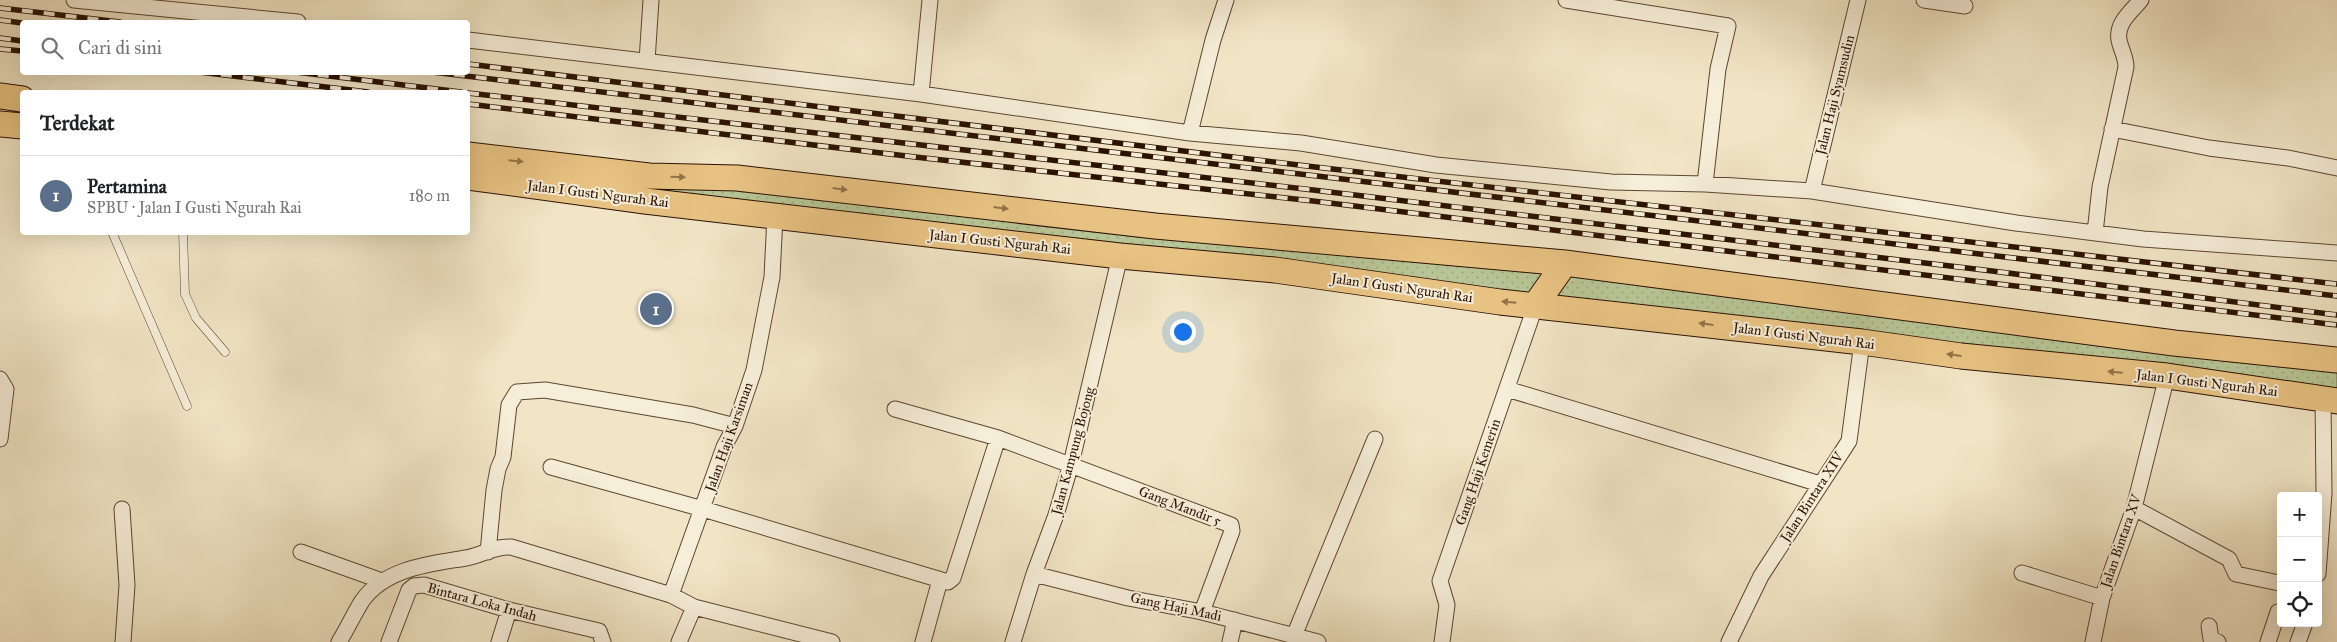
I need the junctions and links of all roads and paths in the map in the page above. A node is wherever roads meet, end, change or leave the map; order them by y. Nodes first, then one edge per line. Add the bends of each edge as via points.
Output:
1 (74, 0) edge
2 (651, 0) edge
3 (930, 0) edge
4 (1226, 0) edge
5 (1566, 0) edge
6 (1858, 0) edge
7 (1924, 0) edge
8 (2141, 0) edge
9 (1965, 6) dead end
10 (278, 20) edge
11 (470, 40) edge
12 (647, 61) junction
13 (921, 94) junction
14 (0, 96) edge
15 (20, 99) edge
16 (0, 124) edge
17 (20, 126) edge
18 (2112, 129) junction
19 (1190, 133) junction
20 (470, 155) edge
21 (2337, 168) edge
22 (470, 177) edge
23 (1705, 184) junction
24 (647, 188) junction
25 (1812, 191) junction
26 (775, 216) junction
27 (2095, 233) junction
28 (113, 235) edge
29 (183, 235) edge
30 (2337, 253) edge
31 (1120, 256) junction
32 (1565, 263) junction
33 (1536, 304) junction
34 (1862, 342) junction
35 (2174, 343) junction
36 (225, 352) dead end
37 (2337, 360) edge
38 (2167, 376) junction
39 (0, 379) edge
40 (1507, 389) junction
41 (2330, 399) edge
42 (187, 406) dead end
43 (895, 409) dead end
44 (736, 426) junction
45 (998, 438) junction
46 (0, 439) edge
47 (1374, 439) dead end
48 (1071, 464) junction
49 (551, 467) dead end
50 (1820, 484) junction
51 (2134, 508) junction
52 (122, 509) dead end
53 (703, 509) junction
54 (2321, 537) edge
55 (301, 552) dead end
56 (488, 552) junction
57 (2022, 573) dead end
58 (1034, 574) junction
59 (940, 580) junction
60 (382, 582) junction
61 (2277, 583) edge
62 (672, 595) junction
63 (2102, 598) junction
64 (694, 607) junction
65 (509, 610) junction
66 (1202, 612) junction
67 (2277, 613) edge
68 (1235, 620) junction
69 (2209, 626) dead end
70 (2304, 627) edge
71 (1294, 636) junction
72 (123, 642) edge
73 (339, 642) edge
74 (389, 642) edge
75 (499, 642) edge
76 (603, 642) edge
77 (679, 642) edge
78 (832, 642) edge
79 (923, 642) edge
80 (1013, 642) edge
81 (1230, 642) edge
82 (1318, 642) edge
83 (1442, 642) edge
84 (1729, 642) edge
85 (2093, 642) edge
86 (2218, 642) edge
87 (2268, 642) edge
88 (2298, 642) edge

1 - 10 street
2 - 12 street
3 - 13 street
4 - 19 street
5 - 23 street via 1728,26 1718,68
6 - 25 street, Jalan Haji Syamsudin
7 - 9 street
8 - 18 street via 2119,30 2126,67
11 - 12 street
12 - 13 street
13 - 19 street
14 - 15 main road
16 - 17 main road
18 - 21 street
18 - 27 street
19 - 23 street via 1301,143 1445,166 1611,182
20 -> 24 main road, Jalan I Gusti Ngurah Rai
22 - 24 main road, Jalan I Gusti Ngurah Rai
23 - 25 street
24 - 26 main road, Jalan I Gusti Ngurah Rai
24 -> 32 main road, Jalan I Gusti Ngurah Rai via 737,178 1155,226
25 - 27 street
26 - 31 main road, Jalan I Gusti Ngurah Rai
26 - 44 street, Jalan Haji Karsiman via 772,277 754,370
27 - 30 street
28 - 42 lane
29 - 36 lane via 185,294 196,318
33 -> 31 main road, Jalan I Gusti Ngurah Rai via 1500,302 1275,270
31 - 48 street, Jalan Kampung Bojong
32 - 33 main road
32 - 35 main road, Jalan I Gusti Ngurah Rai
34 -> 33 main road, Jalan I Gusti Ngurah Rai
33 - 40 street, Gang Haji Kemerin
38 -> 34 main road, Jalan I Gusti Ngurah Rai via 1961,356
34 - 50 street, Jalan Bintara XIV via 1849,441
35 - 37 main road, Jalan I Gusti Ngurah Rai
35 - 38 main road
38 - 41 main road, Jalan I Gusti Ngurah Rai
38 - 51 street, Jalan Bintara XV
39 - 46 street via 6,389
40 - 50 street
40 - 83 street, Gang Haji Kemerin via 1440,581 1447,605
41 - 54 street
43 - 45 street
44 - 53 street, Jalan Haji Karsiman via 724,447
44 - 56 street via 693,415 545,390 517,392 509,405 503,457 494,490
45 - 48 street
45 - 59 street via 953,580
47 - 71 street
48 - 58 street, Jalan Kampung Bojong
48 - 66 street, Gang Mandir 5 via 1231,525 1232,531
49 - 53 street
50 - 84 street, Jalan Bintara XIV via 1762,576
51 - 61 street via 2229,559 2236,574
51 - 63 street, Jalan Bintara XV
52 - 72 street via 127,585
53 - 59 street
53 - 62 street, Jalan Haji Karsiman
55 - 60 street
56 - 60 street via 410,569
56 - 62 street via 493,548 511,547
57 - 63 street
58 - 66 street, Gang Haji Madi via 1128,598
58 - 80 street, Jalan Kampung Bojong
59 - 79 street
60 - 73 street via 363,600
62 - 64 street
63 - 85 street, Jalan Bintara XV
64 - 77 street
64 - 78 street
65 - 74 street, Bintara Loka Indah via 424,585 414,586 409,590
65 - 75 street
65 - 76 street, Bintara Loka Indah via 600,631
66 - 68 street, Gang Haji Madi
67 - 87 street
68 - 71 street, Gang Haji Madi
68 - 81 street
69 - 86 street via 2211,639
70 - 88 street
71 - 82 street, Gang Haji Madi

